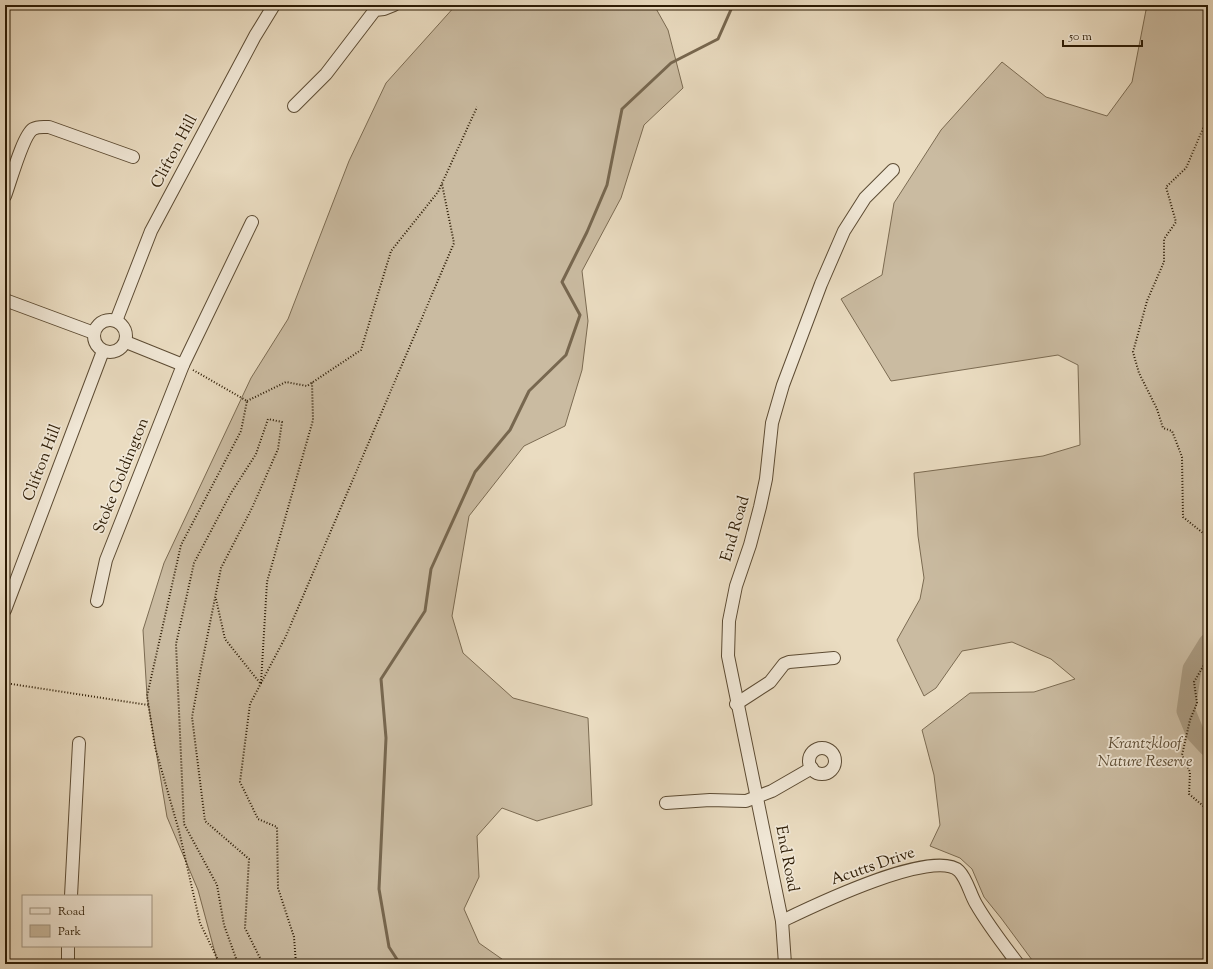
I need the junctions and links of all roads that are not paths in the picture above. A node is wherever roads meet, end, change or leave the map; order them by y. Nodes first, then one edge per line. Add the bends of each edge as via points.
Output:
1 (274, 5) edge
2 (394, 5) edge
3 (374, 7) edge
4 (294, 106) dead end
5 (133, 157) dead end
6 (893, 170) dead end
7 (5, 196) edge
8 (252, 222) dead end
9 (5, 300) edge
10 (116, 321) junction
11 (94, 332) junction
12 (126, 342) junction
13 (104, 351) junction
14 (183, 365) junction
15 (97, 601) dead end
16 (5, 610) edge
17 (834, 658) dead end
18 (736, 704) junction
19 (79, 743) dead end
20 (812, 768) dead end
21 (756, 798) junction
22 (666, 804) dead end
23 (71, 895) edge
24 (782, 922) junction
25 (68, 947) edge
26 (68, 964) edge
27 (785, 964) edge
28 (1018, 964) edge

1 - 10 street, Clifton Hill via 151,231
2 - 3 street via 384,9
3 - 4 street via 326,74
5 - 7 street via 39,126 25,139
6 - 18 street, End Road via 865,198 844,231 783,385 772,423 760,507 728,621 728,656
8 - 14 street, Stoke Goldington
9 - 11 street
10 - 11 street via 105,320
10 - 12 street via 124,327
11 - 13 street via 96,343
12 - 13 street via 114,352
12 - 14 street
13 - 16 street, Clifton Hill
14 - 15 street, Stoke Goldington via 106,560
17 - 18 street via 784,664 770,682
18 - 21 street, End Road
19 - 23 street
20 - 21 street
21 - 22 street via 746,801 710,800
21 - 24 street, End Road
24 - 27 street
24 - 28 street, Acutts Drive via 818,903 908,870 949,865 959,871 976,904
25 - 26 street

